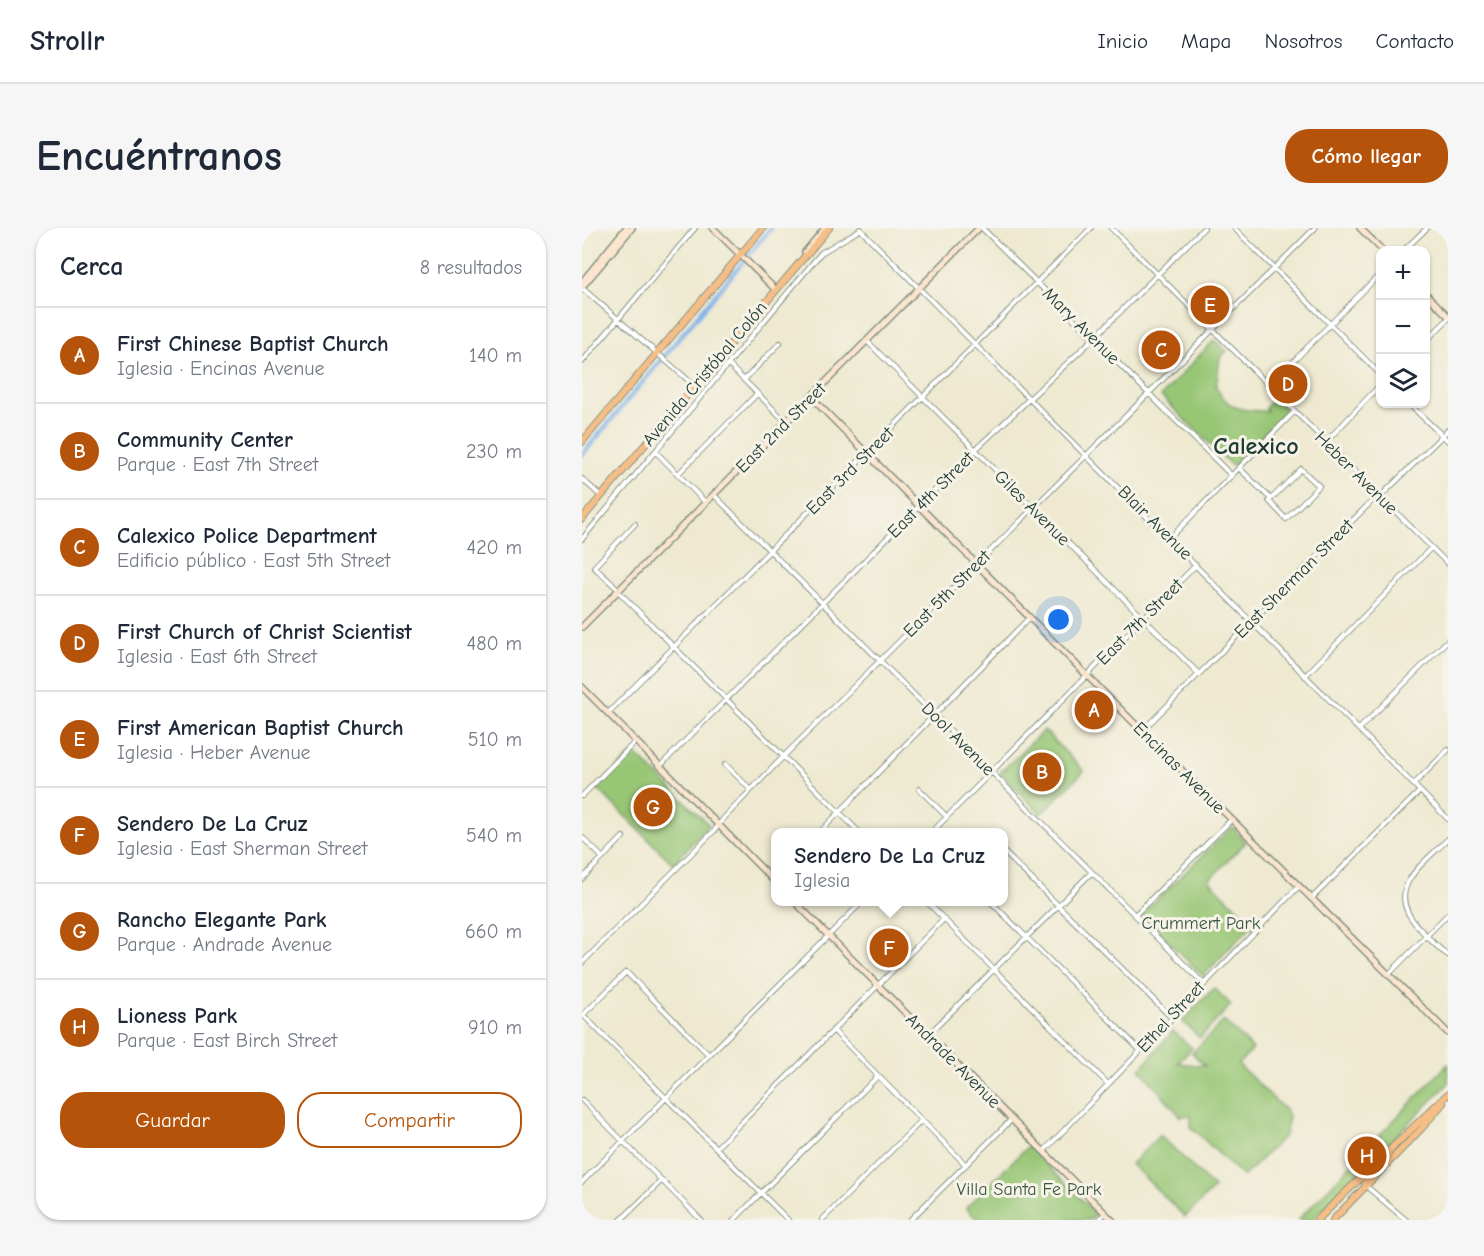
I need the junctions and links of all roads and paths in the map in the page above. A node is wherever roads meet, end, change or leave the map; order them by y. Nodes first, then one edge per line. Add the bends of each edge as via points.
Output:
1 (626, 228) edge
2 (632, 228) edge
3 (695, 228) edge
4 (713, 228) edge
5 (764, 228) edge
6 (827, 228) edge
7 (981, 228) edge
8 (1091, 228) edge
9 (1111, 228) edge
10 (1204, 228) edge
11 (1234, 228) edge
12 (1315, 228) edge
13 (1360, 228) edge
14 (1427, 228) edge
15 (861, 229) edge
16 (1378, 246) edge
17 (1408, 246) edge
18 (741, 255) junction
19 (1275, 268) junction
20 (1158, 276) junction
21 (1376, 278) edge
22 (582, 282) edge
23 (1038, 283) junction
24 (582, 288) edge
25 (920, 288) junction
26 (776, 290) junction
27 (1430, 299) edge
28 (1448, 317) edge
29 (618, 319) junction
30 (1330, 325) junction
31 (1213, 330) junction
32 (1430, 336) edge
33 (1093, 339) junction
34 (867, 341) junction
35 (780, 343) dead end
36 (976, 344) junction
37 (657, 353) junction
38 (582, 362) edge
39 (729, 365) junction
40 (1376, 370) edge
41 (744, 380) junction
42 (695, 386) junction
43 (1269, 386) junction
44 (1376, 390) edge
45 (1149, 393) junction
46 (758, 394) junction
47 (811, 397) junction
48 (1029, 397) junction
49 (923, 398) junction
50 (1413, 408) edge
51 (1294, 412) junction
52 (786, 422) junction
53 (1448, 430) edge
54 (1442, 436) junction
55 (1448, 441) edge
56 (582, 442) edge
57 (1326, 442) junction
58 (975, 450) junction
59 (656, 452) junction
60 (867, 454) junction
61 (1086, 454) junction
62 (1239, 468) junction
63 (678, 474) junction
64 (1232, 476) junction
65 (582, 479) edge
66 (714, 495) junction
67 (601, 496) junction
68 (1380, 497) junction
69 (1271, 499) junction
70 (706, 503) junction
71 (920, 506) junction
72 (1033, 508) junction
73 (582, 519) edge
74 (635, 524) dead end
75 (582, 539) edge
76 (1169, 539) junction
77 (1431, 548) junction
78 (771, 551) junction
79 (977, 564) junction
80 (1448, 564) edge
81 (1196, 565) junction
82 (618, 591) junction
83 (823, 603) junction
84 (1030, 617) junction
85 (1143, 619) junction
86 (1252, 621) junction
87 (582, 627) edge
88 (1448, 640) edge
89 (674, 647) junction
90 (880, 660) junction
91 (1199, 674) junction
92 (1088, 675) junction
93 (1305, 676) junction
94 (582, 687) edge
95 (726, 700) junction
96 (608, 713) junction
97 (935, 715) junction
98 (1359, 729) junction
99 (1142, 731) junction
100 (636, 741) junction
101 (1448, 750) edge
102 (783, 757) junction
103 (725, 764) dead end
104 (660, 765) junction
105 (991, 772) junction
106 (1414, 784) junction
107 (920, 789) dead end
108 (751, 790) junction
109 (1420, 790) junction
110 (582, 796) edge
111 (839, 813) junction
112 (947, 817) junction
113 (1448, 819) edge
114 (1231, 820) junction
115 (718, 825) junction
116 (824, 828) edge
117 (855, 828) edge
118 (936, 828) edge
119 (582, 837) edge
120 (623, 837) dead end
121 (1448, 839) edge
122 (1008, 856) edge
123 (603, 858) junction
124 (1091, 873) junction
125 (771, 877) edge
126 (582, 879) edge
127 (1299, 885) junction
128 (1312, 898) junction
129 (1059, 905) junction
130 (799, 906) edge
131 (858, 906) edge
132 (931, 906) edge
133 (996, 906) edge
134 (1448, 914) edge
135 (1135, 915) junction
136 (945, 919) junction
137 (829, 935) junction
138 (1027, 936) junction
139 (1426, 936) junction
140 (1448, 955) edge
141 (582, 963) edge
142 (994, 969) junction
143 (1389, 974) junction
144 (1203, 983) junction
145 (878, 985) junction
146 (583, 1014) edge
147 (1171, 1017) junction
148 (833, 1030) junction
149 (1448, 1033) edge
150 (928, 1035) junction
151 (1140, 1050) junction
152 (709, 1055) junction
153 (878, 1076) junction
154 (1108, 1084) junction
155 (1448, 1095) edge
156 (666, 1098) junction
157 (583, 1103) edge
158 (1012, 1119) junction
159 (922, 1120) junction
160 (1399, 1138) junction
161 (623, 1141) junction
162 (716, 1148) junction
163 (1044, 1151) junction
164 (966, 1165) junction
165 (662, 1180) junction
166 (582, 1182) edge
167 (1366, 1186) junction
168 (761, 1193) junction
169 (1105, 1213) junction
170 (621, 1220) edge
171 (701, 1220) edge
172 (734, 1220) edge
173 (788, 1220) edge
174 (822, 1220) edge
175 (910, 1220) edge
176 (1098, 1220) edge
177 (1112, 1220) edge
178 (1317, 1220) edge
179 (1332, 1220) edge
180 (1406, 1220) edge

1 - 22 street
2 - 24 street
3 - 29 street
4 - 18 street
5 - 18 main road
6 - 26 main road, Avenida Cristóbal Colón
7 - 23 street, Mary Avenue
7 - 25 street, East 2nd Street
8 - 23 street, East 3rd Street
9 - 20 street, Heber Avenue
10 - 20 street, East 4th Street
11 - 19 street
12 - 19 street, East 5th Street
13 - 16 street
14 - 17 street
15 - 25 street, Blair Avenue
15 - 39 street via 821,253
18 - 26 street
18 - 37 main road
19 - 30 street
19 - 31 street, East 5th Street
20 - 31 street, Heber Avenue
20 - 33 street, East 4th Street
21 - 30 street
23 - 33 street, Mary Avenue
23 - 36 street, East 3rd Street
24 - 29 street
25 - 34 street, East 2nd Street
25 - 36 street, Blair Avenue
26 - 42 main road, Avenida Cristóbal Colón
27 - 28 street
28 - 32 street
29 - 37 street
29 - 38 street
30 - 40 street
30 - 43 street
31 - 43 street, Heber Avenue
31 - 45 street, East 5th Street
33 - 45 street, Mary Avenue
33 - 48 street, East 4th Street
34 - 47 street, East 2nd Street
34 - 49 street, Giles Avenue
35 - 41 street
36 - 48 street, Blair Avenue
36 - 49 street, East 3rd Street
37 - 42 street
37 - 56 main road
39 - 41 street
39 - 59 street
41 - 46 street
42 - 67 main road, Avenida Cristóbal Colón
43 - 51 street, Heber Avenue
44 - 57 street
45 - 61 street, East 5th Street
45 - 64 street, Mary Avenue
46 - 52 street
46 - 63 street
47 - 52 street, East 2nd Street
47 - 60 street, Encinas Avenue
48 - 58 street, East 4th Street
48 - 61 street, Blair Avenue
49 - 58 street, Giles Avenue
49 - 60 street, East 3rd Street
50 - 54 street
51 - 57 street, Heber Avenue
51 - 62 street
52 - 66 street, East 2nd Street
53 - 54 street, East Sherman Street
54 - 55 street
54 - 68 street, East Sherman Street
57 - 68 street, Heber Avenue
58 - 71 street, East 4th Street
58 - 72 street, Giles Avenue
59 - 63 street
59 - 75 street
60 - 71 street, Encinas Avenue
60 - 78 street, East 3rd Street
61 - 72 street, East 5th Street
61 - 76 street, Blair Avenue
62 - 64 street
62 - 69 street
63 - 70 street
64 - 76 street
65 - 67 street
66 - 70 street, East 2nd Street
66 - 78 street, Dool Avenue
67 - 73 main road, Avenida Cristóbal Colón
68 - 77 street, Heber Avenue
68 - 86 street, East Sherman Street
69 - 69 street via 1286,519 1318,486 1301,469
70 - 82 street, East 2nd Street
71 - 79 street, Encinas Avenue
71 - 83 street, East 4th Street
72 - 79 street, East 5th Street
72 - 85 street, Giles Avenue
74 - 82 street via 594,567
76 - 81 street, Blair Avenue
77 - 80 street, Heber Avenue
77 - 93 street
78 - 83 street, Dool Avenue
78 - 89 street, East 3rd Street
79 - 84 street, Encinas Avenue
79 - 90 street, East 5th Street
81 - 85 street, East 7th Street
81 - 86 street, Blair Avenue
82 - 87 street, East 2nd Street
82 - 89 street
83 - 90 street, Dool Avenue
83 - 95 street, East 4th Street
84 - 92 street, Encinas Avenue
84 - 97 street
85 - 91 street, Giles Avenue
85 - 92 street, East 7th Street
86 - 91 street, East Sherman Street
86 - 93 street, Blair Avenue
88 - 98 street
89 - 95 street
89 - 96 street, East 3rd Street
90 - 97 street, Dool Avenue
90 - 102 street, East 5th Street
91 - 99 street, East Sherman Street
92 - 99 street, Encinas Avenue
92 - 105 street, East 7th Street
93 - 98 street, Blair Avenue
94 - 96 street
95 - 102 street
95 - 104 street, East 4th Street
96 - 100 street
97 - 105 street, Dool Avenue
97 - 111 street
98 - 106 street, Blair Avenue
99 - 114 street, Encinas Avenue
100 - 104 street
100 - 110 street
101 - 106 street
102 - 108 street, East 5th Street
102 - 111 street
103 - 108 street
104 - 115 street
105 - 112 street, East 7th Street
105 - 124 street, Dool Avenue
106 - 109 street, Blair Avenue
107 - 112 street
108 - 115 street, East 5th Street
109 - 113 street, Blair Avenue
109 - 128 street
111 - 116 street
111 - 117 street
112 - 118 street, East 7th Street
114 - 127 street, Encinas Avenue
114 - 135 street
115 - 125 street
115 - 141 street, East 5th Street
119 - 123 street
120 - 123 street
121 - 139 street via 1414,873 1405,889 1406,913
122 - 129 street
123 - 126 street
124 - 129 street
124 - 135 street, Dool Avenue
127 - 128 street, Encinas Avenue
127 - 144 street, Ethel Street
128 - 143 street, Encinas Avenue
129 - 138 street
129 - 147 street
130 - 137 street, Andrade Avenue
131 - 137 street
132 - 136 street
133 - 138 street
134 - 139 street
135 - 144 street, Dool Avenue
136 - 142 street
136 - 145 street
137 - 145 street, Andrade Avenue
137 - 152 street
138 - 142 street
138 - 151 street
139 - 140 street
139 - 143 street
142 - 150 street
142 - 154 street
143 - 149 street, Encinas Avenue
144 - 147 street, Ethel Street
145 - 148 street
145 - 150 street, Andrade Avenue
146 - 152 street via 626,972
146 - 156 street
147 - 151 street, Ethel Street
148 - 153 street
148 - 162 street
150 - 158 street, Andrade Avenue
151 - 154 street, Ethel Street
152 - 156 street
153 - 159 street
153 - 168 street
154 - 163 street, Ethel Street
155 - 160 main road
155 - 167 main road
156 - 161 street
156 - 162 street
157 - 161 street
158 - 163 street, Andrade Avenue
158 - 164 street
159 - 164 street
159 - 174 street
160 - 167 main road via 1367,1178
160 - 178 main road
161 - 165 street
161 - 166 street
162 - 168 street
163 - 169 street, Andrade Avenue
164 - 175 street
165 - 170 street
165 - 171 street
167 - 179 main road
167 - 180 street
168 - 172 street
168 - 173 street
169 - 176 street
169 - 177 street, Andrade Avenue

